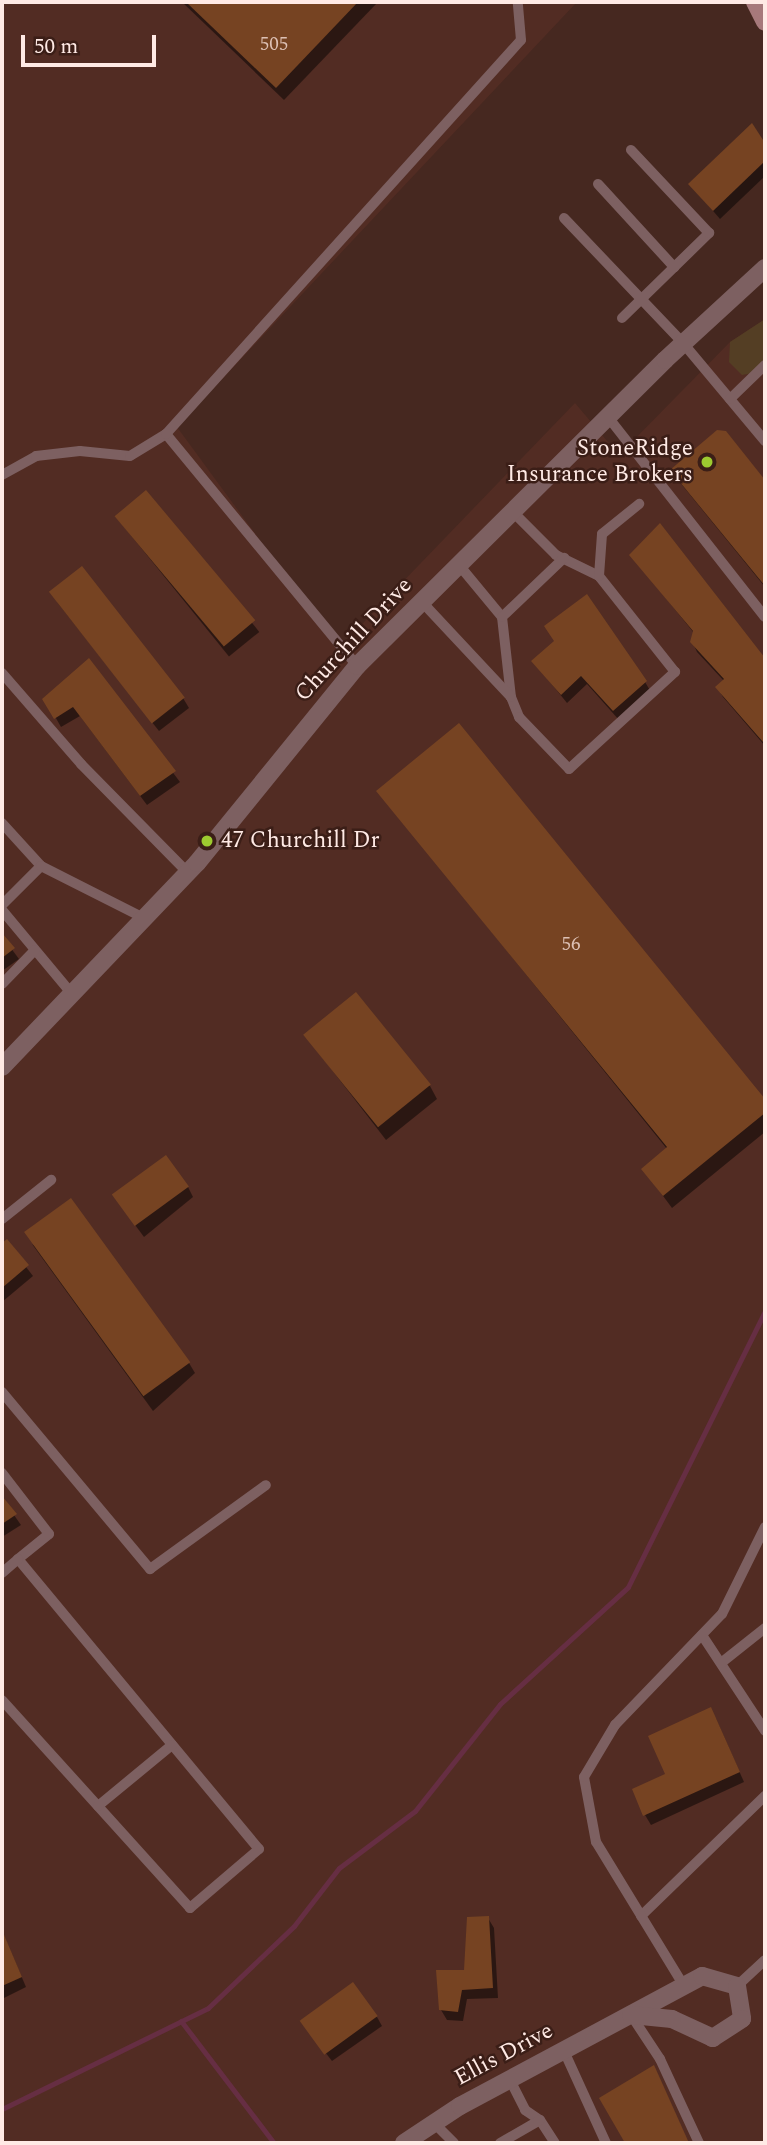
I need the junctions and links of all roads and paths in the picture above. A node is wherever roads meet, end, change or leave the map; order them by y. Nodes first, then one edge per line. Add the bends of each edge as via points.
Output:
1 (519, 2) edge
2 (755, 2) edge
3 (765, 22) edge
4 (631, 150) dead end
5 (598, 184) dead end
6 (564, 218) dead end
7 (674, 267) junction
8 (765, 268) edge
9 (641, 299) junction
10 (622, 318) dead end
11 (683, 343) junction
12 (765, 365) edge
13 (730, 400) junction
14 (608, 417) junction
15 (166, 434) junction
16 (765, 441) edge
17 (2, 475) edge
18 (639, 504) dead end
19 (513, 512) junction
20 (564, 558) junction
21 (459, 565) junction
22 (599, 576) junction
23 (422, 602) junction
24 (502, 617) junction
25 (765, 617) edge
26 (357, 666) junction
27 (2, 673) edge
28 (511, 697) junction
29 (2, 823) edge
30 (41, 866) junction
31 (187, 873) junction
32 (2, 908) edge
33 (144, 919) junction
34 (35, 950) junction
35 (2, 984) edge
36 (72, 994) junction
37 (2, 1067) edge
38 (51, 1180) dead end
39 (2, 1219) edge
40 (2, 1392) edge
41 (2, 1473) edge
42 (266, 1485) dead end
43 (765, 1527) edge
44 (19, 1559) junction
45 (2, 1573) edge
46 (765, 1628) edge
47 (702, 1635) junction
48 (721, 1663) junction
49 (2, 1700) edge
50 (765, 1731) edge
51 (173, 1745) junction
52 (765, 1796) edge
53 (98, 1806) junction
54 (641, 1916) junction
55 (765, 1960) edge
56 (684, 1986) junction
57 (737, 1986) junction
58 (631, 2015) junction
59 (564, 2051) junction
60 (510, 2080) junction
61 (540, 2120) junction
62 (434, 2123) junction
63 (404, 2143) edge
64 (454, 2143) edge
65 (500, 2143) edge
66 (555, 2143) edge
67 (606, 2143) edge
68 (699, 2143) edge

1 - 15 lane via 521,40
2 - 3 street
4 - 7 lane via 709,233
5 - 7 lane
6 - 9 lane
7 - 9 lane
8 - 11 street, Churchill Drive
9 - 10 lane
9 - 11 lane
11 - 13 lane
11 - 14 street, Churchill Drive
12 - 13 lane
13 - 16 lane
14 - 19 street, Churchill Drive
14 - 25 lane
15 - 17 lane via 130,456 80,451 36,456
15 - 26 lane
18 - 22 lane via 602,534
19 - 20 lane
19 - 21 street, Churchill Drive
20 - 22 lane
20 - 24 lane
21 - 23 street, Churchill Drive
21 - 24 lane
22 - 28 lane via 675,672 569,769 519,717
23 - 26 street, Churchill Drive
23 - 28 lane
24 - 28 lane
26 - 31 street, Churchill Drive
27 - 31 lane via 81,764
29 - 30 lane
30 - 32 lane
30 - 33 lane
31 - 33 street, Churchill Drive
32 - 34 lane
33 - 36 street, Churchill Drive
34 - 35 lane
34 - 36 lane
36 - 37 street, Churchill Drive
38 - 39 lane
40 - 42 lane via 150,1569
41 - 44 lane via 49,1534
43 - 47 lane via 722,1614
44 - 45 lane
44 - 51 lane
46 - 48 lane
47 - 48 lane
47 - 54 lane via 615,1725 584,1777 596,1842
48 - 50 lane
49 - 53 lane
51 - 53 lane
51 - 53 lane via 259,1849 190,1908
52 - 54 lane
54 - 56 lane
55 - 57 lane
56 - 57 street, Ellis Drive via 702,1976
56 - 58 street, Ellis Drive
57 - 58 street via 742,2019 713,2038 672,2019
58 - 59 street, Ellis Drive
58 - 68 lane via 660,2059
59 - 60 street, Ellis Drive
59 - 67 lane
60 - 61 lane via 525,2110
60 - 62 street, Ellis Drive
61 - 65 lane
61 - 66 lane
62 - 63 street, Ellis Drive
62 - 64 lane

